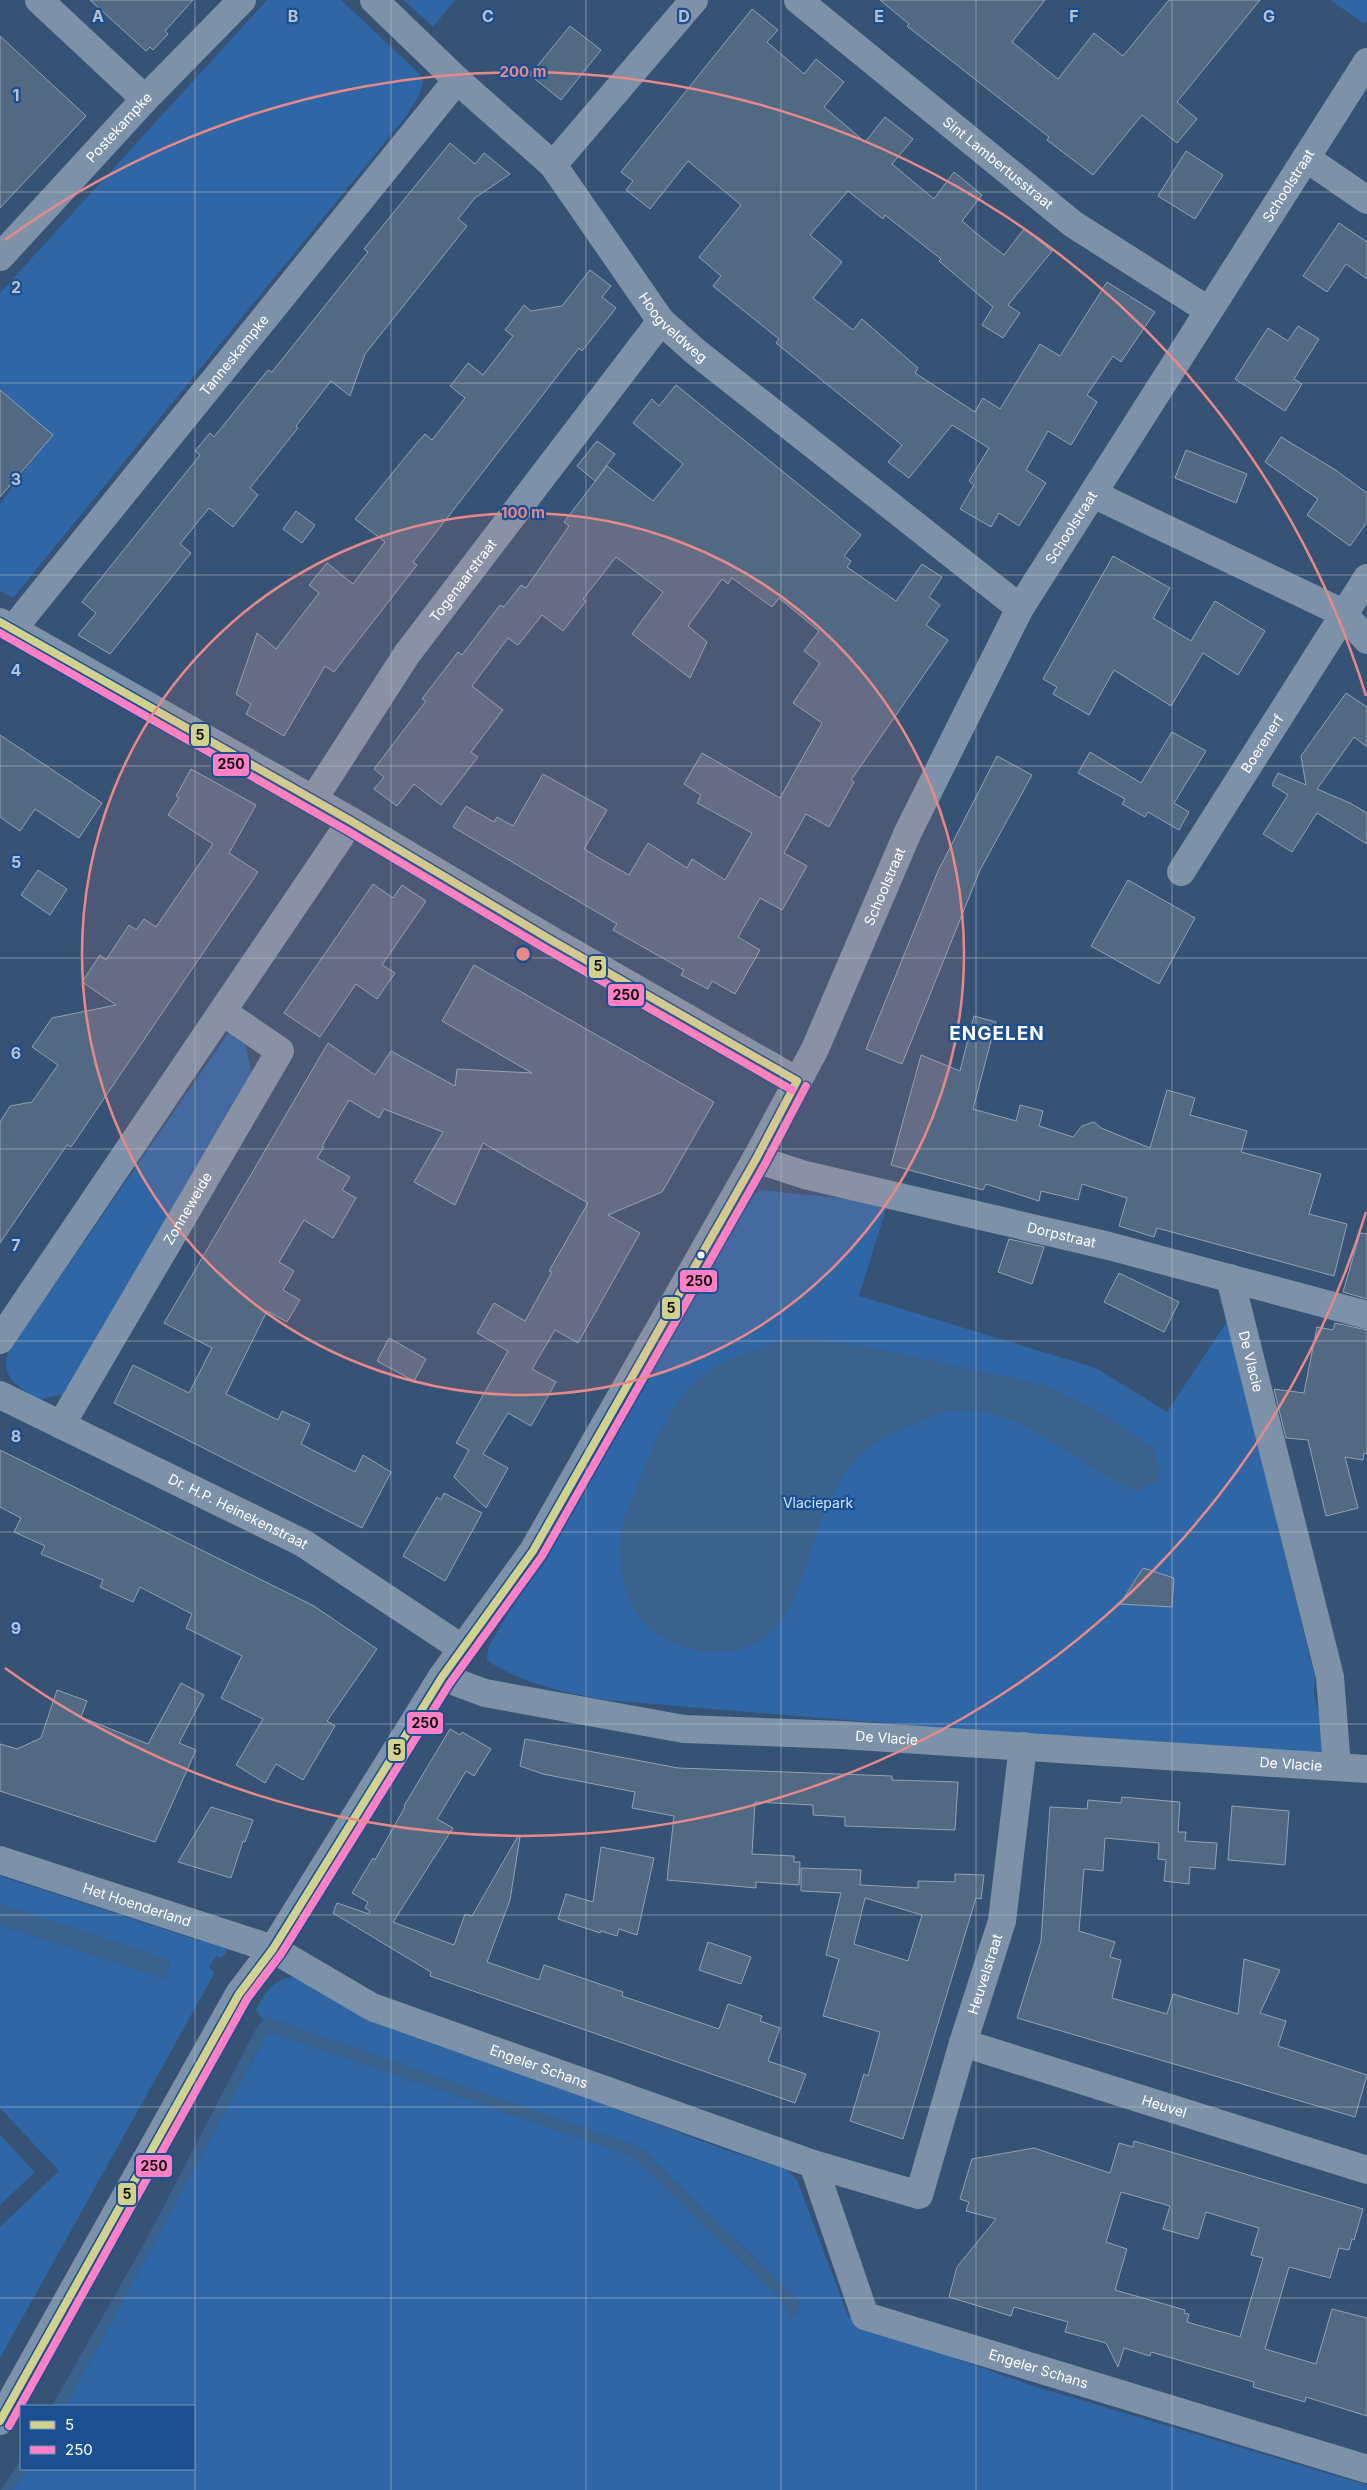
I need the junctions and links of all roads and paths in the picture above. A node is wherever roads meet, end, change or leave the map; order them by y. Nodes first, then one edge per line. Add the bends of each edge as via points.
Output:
1 (39, 0) edge
2 (242, 0) edge
3 (374, 0) edge
4 (694, 0) edge
5 (798, 0) edge
6 (1367, 62) edge
7 (457, 80) junction
8 (145, 100) junction
9 (1306, 158) junction
10 (553, 165) junction
11 (1367, 200) edge
12 (0, 257) edge
13 (1208, 310) junction
14 (661, 321) junction
15 (1094, 494) junction
16 (1367, 578) edge
17 (1020, 608) junction
18 (1343, 613) junction
19 (7, 625) edge
20 (1367, 640) edge
21 (313, 800) junction
22 (351, 821) junction
23 (1181, 872) dead end
24 (223, 1012) junction
25 (797, 1081) junction
26 (756, 1159) junction
27 (1230, 1278) junction
28 (1367, 1315) edge
29 (0, 1340) edge
30 (0, 1395) edge
31 (61, 1425) junction
32 (462, 1649) junction
33 (442, 1678) junction
34 (1023, 1746) junction
35 (1337, 1767) junction
36 (1367, 1769) edge
37 (0, 1860) edge
38 (272, 1949) junction
39 (963, 2043) junction
40 (813, 2164) junction
41 (1367, 2170) edge
42 (919, 2195) joint
43 (0, 2421) edge
44 (1367, 2469) edge

1 - 8 street
2 - 8 street, Postekampke
3 - 7 street, Hoogveldweg
4 - 10 street
5 - 13 street, Sint Lambertusstraat via 1073,224
6 - 9 street, Schoolstraat
7 - 10 street, Hoogveldweg
7 - 19 street, Tanneskampke
8 - 12 street, Postekampke
9 - 11 street
9 - 13 street, Schoolstraat
10 - 14 street, Hoogveldweg
13 - 15 street, Schoolstraat
14 - 17 street, Hoogveldweg
14 - 21 street, Togenaarstraat via 407,654
15 - 17 street, Schoolstraat
15 - 18 street
16 - 18 street, Boerenerf
17 - 25 street, Schoolstraat via 908,832 819,1040
18 - 20 street
18 - 23 street, Boerenerf
19 - 21 street
21 - 22 street
22 - 24 street
22 - 25 street
24 - 29 street
24 - 31 street, Zonneweide via 280,1051
25 - 26 street, Schoolstraat
26 - 27 street, Dorpstraat via 805,1174
26 - 32 street, Schoolstraat via 534,1551
27 - 28 street, Dorpstraat
27 - 35 street, De Vlacie via 1330,1677
30 - 31 street, Dr. H.P. Heinekenstraat
31 - 32 street, Dr. H.P. Heinekenstraat via 303,1543
32 - 33 street, Schoolstraat
33 - 34 street, De Vlacie via 485,1693 684,1729
33 - 38 street, Schoolstraat
34 - 35 street, De Vlacie
34 - 39 street, Heuvelstraat via 1002,1921
35 - 36 street, De Vlacie
37 - 38 street, Het Hoenderland
38 - 40 street, Engeler Schans via 372,2007
38 - 43 street, Schoolstraat via 239,1994
39 - 41 street, Heuvel
39 - 42 street, Heuvelstraat
40 - 42 street, Engeler Schans
40 - 44 street, Engeler Schans via 865,2316

